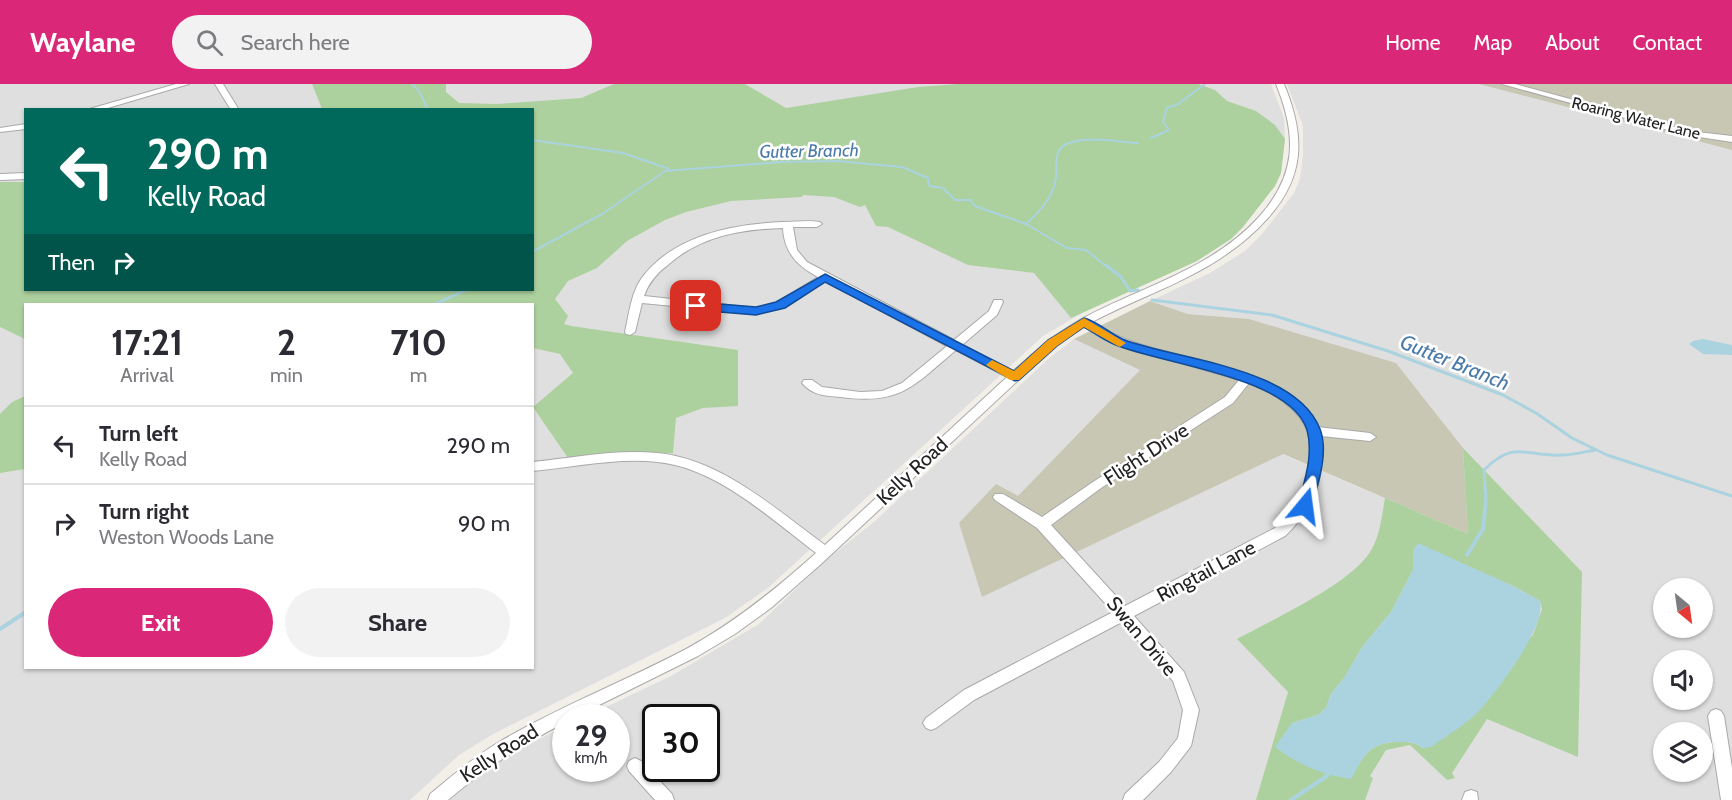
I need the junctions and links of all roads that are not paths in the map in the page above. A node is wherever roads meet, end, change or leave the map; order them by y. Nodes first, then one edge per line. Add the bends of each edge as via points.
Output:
1 (184, 84) edge
2 (219, 84) edge
3 (1280, 84) edge
4 (1506, 84) edge
5 (97, 108) edge
6 (234, 108) edge
7 (24, 126) edge
8 (0, 130) edge
9 (1732, 139) edge
10 (24, 176) edge
11 (0, 177) edge
12 (817, 224) dead end
13 (788, 225) junction
14 (825, 277) junction
15 (637, 299) junction
16 (998, 302) dead end
17 (1084, 322) junction
18 (630, 332) dead end
19 (955, 345) junction
20 (1015, 377) junction
21 (1246, 379) junction
22 (808, 383) dead end
23 (1314, 430) junction
24 (1370, 437) dead end
25 (534, 467) edge
26 (999, 497) dead end
27 (1042, 524) junction
28 (825, 552) junction
29 (1124, 614) junction
30 (1716, 716) dead end
31 (931, 723) dead end
32 (635, 766) dead end
33 (436, 800) edge
34 (666, 800) edge
35 (1131, 800) edge
36 (1729, 800) edge

1 - 5 street
2 - 6 street
3 - 17 street, Kelly Road via 1293,119 1294,161 1285,190 1261,222 1215,261
4 - 9 street, Roaring Water Lane via 1689,133
7 - 8 street
10 - 11 street
12 - 13 street
13 - 14 street via 788,243 795,258
13 - 15 street via 727,231 696,242 667,258 645,280
14 - 15 street via 780,305 756,311
14 - 19 street
15 - 18 street
16 - 19 street via 993,313
17 - 20 street, Kelly Road via 1052,343
17 - 21 street via 1120,343 1204,363
19 - 20 street
19 - 22 street via 906,386 883,395 819,391
20 - 28 street, Kelly Road
21 - 23 street via 1293,401
21 - 27 street, Flight Drive via 1229,400
23 - 24 street
23 - 29 street, Ringtail Lane via 1314,473 1305,506 1293,521 1280,532
25 - 28 street via 641,458 683,462 715,476
26 - 27 street, Swan Drive
27 - 29 street, Swan Drive
28 - 33 street, Kelly Road via 729,630 514,740 484,758
29 - 31 street, Ringtail Lane via 969,695
29 - 35 street, Swan Drive via 1179,677 1191,710 1185,741
30 - 36 street
32 - 34 street

